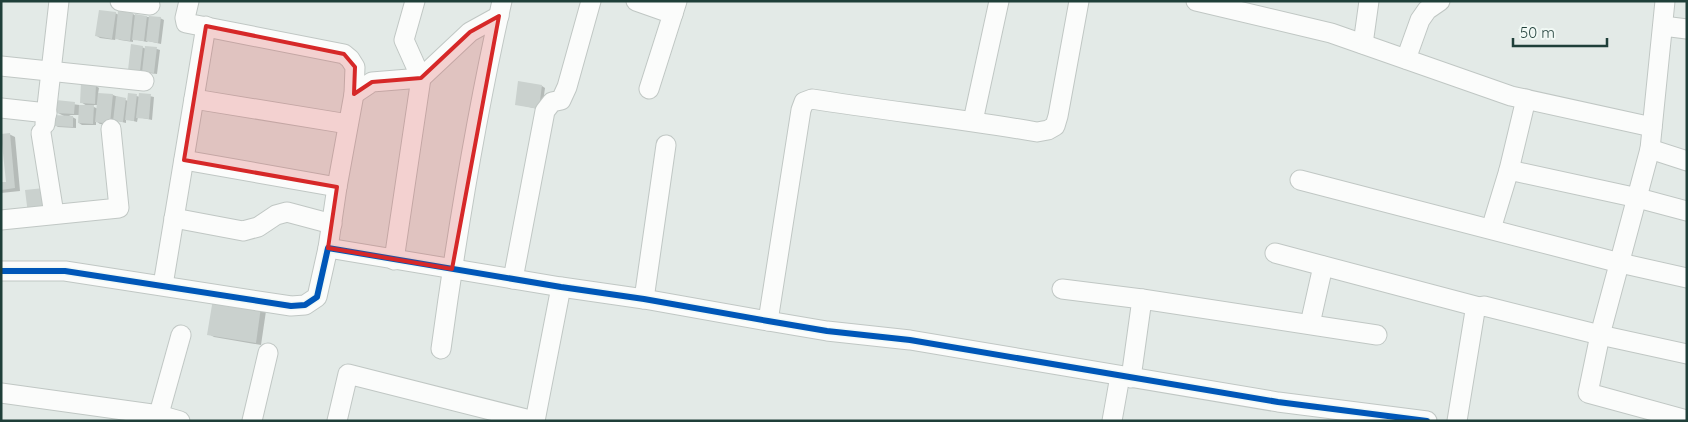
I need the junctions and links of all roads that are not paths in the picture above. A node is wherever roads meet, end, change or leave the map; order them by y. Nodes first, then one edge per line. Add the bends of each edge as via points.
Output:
1 (58, 1) edge
2 (120, 1) edge
3 (189, 1) edge
4 (415, 1) edge
5 (591, 1) edge
6 (636, 1) edge
7 (999, 1) edge
8 (1079, 1) edge
9 (1196, 1) edge
10 (1369, 1) edge
11 (1440, 1) edge
12 (1666, 1) edge
13 (150, 5) dead end
14 (675, 8) edge
15 (501, 9) edge
16 (206, 26) junction
17 (1662, 26) junction
18 (1687, 29) edge
19 (1363, 44) junction
20 (1406, 60) junction
21 (1, 66) edge
22 (52, 72) junction
23 (421, 78) junction
24 (144, 81) dead end
25 (649, 89) dead end
26 (354, 94) junction
27 (1526, 99) junction
28 (194, 100) junction
29 (1, 108) edge
30 (973, 121) junction
31 (44, 123) junction
32 (348, 124) junction
33 (1652, 127) junction
34 (112, 129) dead end
35 (666, 145) dead end
36 (1650, 149) junction
37 (184, 160) junction
38 (1687, 161) edge
39 (1509, 170) junction
40 (1300, 180) dead end
41 (337, 187) junction
42 (1638, 198) junction
43 (1687, 211) edge
44 (54, 214) junction
45 (174, 218) junction
46 (1, 220) edge
47 (332, 224) junction
48 (1491, 229) junction
49 (328, 248) junction
50 (1275, 253) dead end
51 (394, 260) junction
52 (1620, 263) junction
53 (1323, 266) junction
54 (452, 269) junction
55 (1, 271) edge
56 (1687, 278) edge
57 (513, 279) junction
58 (163, 285) junction
59 (561, 287) junction
60 (1062, 289) dead end
61 (644, 299) junction
62 (1142, 299) junction
63 (1479, 306) junction
64 (768, 322) junction
65 (1310, 324) junction
66 (1600, 334) junction
67 (181, 335) dead end
68 (1377, 335) dead end
69 (440, 349) dead end
70 (268, 353) dead end
71 (1687, 354) edge
72 (1126, 377) junction
73 (1, 393) edge
74 (158, 418) edge
75 (1687, 420) edge
76 (180, 421) edge
77 (252, 421) edge
78 (337, 421) edge
79 (534, 421) edge
80 (1112, 421) edge
81 (1427, 421) edge
82 (1457, 421) edge

1 - 22 street
2 - 13 street
3 - 16 street via 186,23
4 - 23 street via 404,40
5 - 57 street via 567,87 561,100 552,102 545,111
6 - 14 street
7 - 30 street
8 - 30 street via 1055,126 1037,132
9 - 19 street
10 - 19 street
11 - 20 street via 1420,20
12 - 17 street
14 - 25 street
15 - 23 street via 470,32
15 - 54 street
16 - 26 street via 344,54 355,67
16 - 28 street
17 - 18 street
17 - 33 street
19 - 20 street
20 - 27 street
21 - 22 street
22 - 24 street
22 - 31 street
23 - 26 street via 372,82
23 - 51 street
26 - 32 street
27 - 33 street
27 - 39 street
28 - 32 street
28 - 37 street
29 - 31 street
30 - 64 street via 812,99 804,102
31 - 44 street
32 - 41 street
33 - 36 street
34 - 44 street via 119,208
35 - 61 street
36 - 38 street
36 - 42 street
37 - 41 street
37 - 45 street
39 - 42 street
39 - 48 street
40 - 48 street
41 - 47 street
42 - 43 street
42 - 52 street
44 - 46 street
45 - 47 street via 242,231 258,227 287,212
45 - 58 street
47 - 49 street
48 - 52 street
49 - 51 street
49 - 58 street via 317,298 306,305 291,306
50 - 53 street
51 - 54 street
52 - 56 street
52 - 66 street
53 - 63 street
53 - 65 street
54 - 57 street
54 - 69 street
55 - 58 street via 65,270
57 - 59 street
59 - 61 street
59 - 79 street
60 - 62 street
61 - 64 street
62 - 65 street
62 - 72 street
63 - 66 street
63 - 82 street via 1475,311
64 - 72 street via 910,340
65 - 68 street
66 - 71 street
66 - 75 street via 1588,393
67 - 74 street
70 - 77 street
72 - 80 street
72 - 81 street via 1278,402
73 - 74 street
74 - 76 street
78 - 79 street via 348,374

